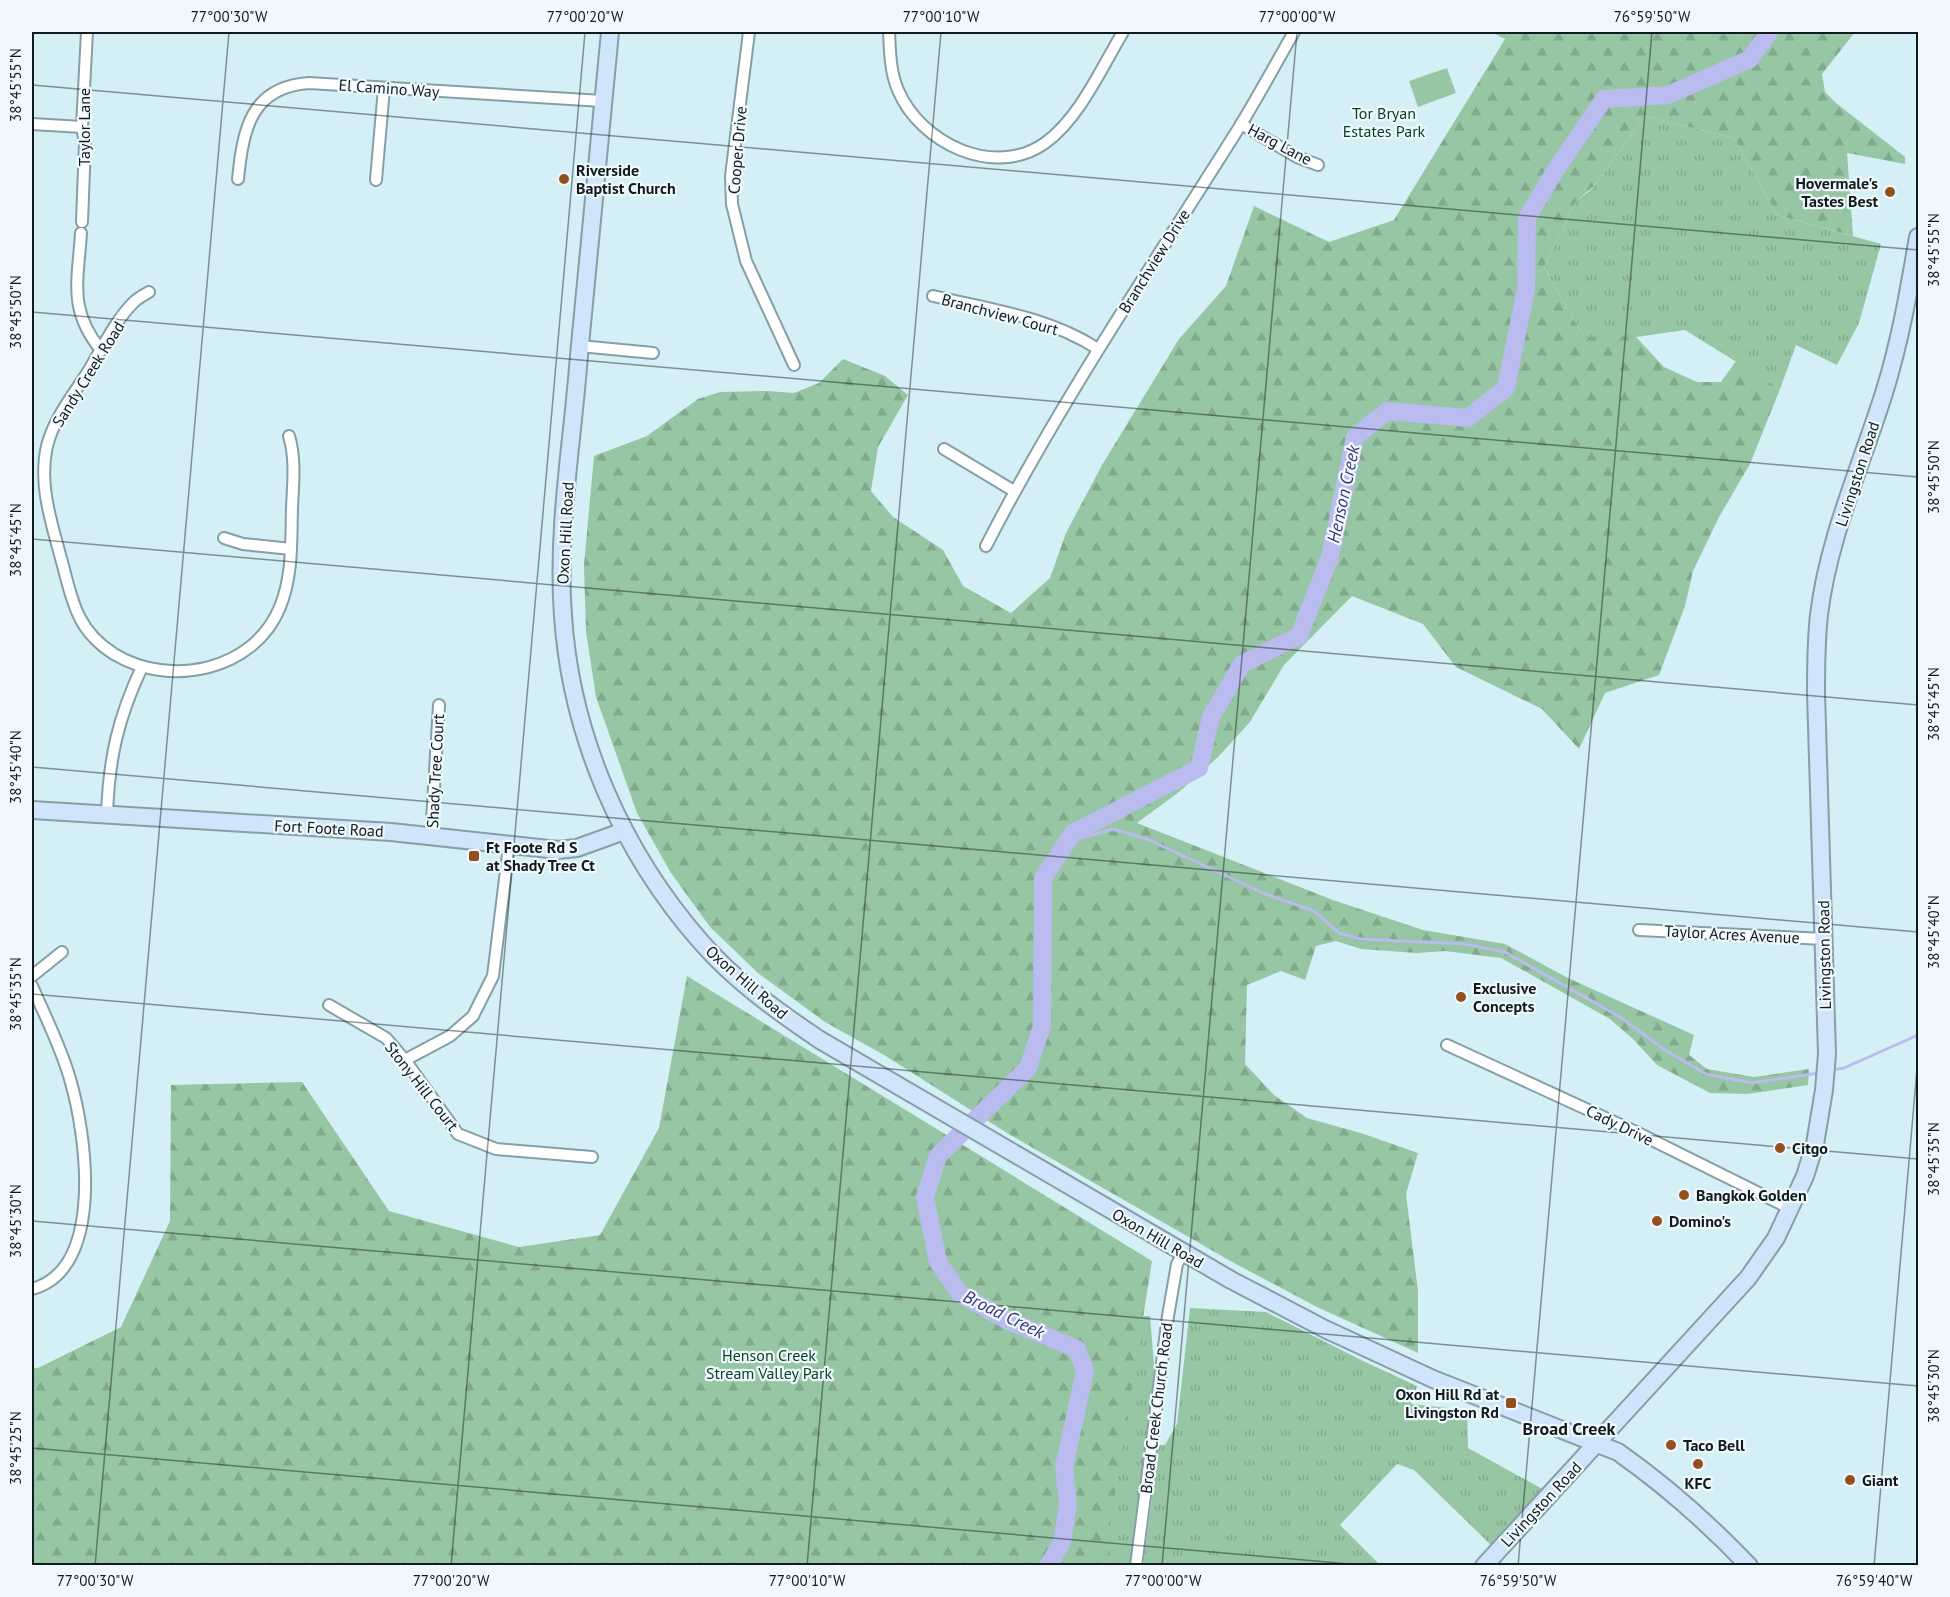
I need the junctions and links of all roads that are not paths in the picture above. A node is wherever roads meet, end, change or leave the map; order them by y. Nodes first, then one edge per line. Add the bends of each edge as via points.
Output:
1 (87, 32) edge
2 (610, 32) edge
3 (749, 32) edge
4 (889, 32) edge
5 (1123, 32) edge
6 (1294, 32) edge
7 (384, 88) junction
8 (603, 101) junction
9 (1241, 123) junction
10 (32, 124) edge
11 (82, 127) junction
12 (1318, 165) dead end
13 (238, 178) dead end
14 (376, 180) dead end
15 (1918, 237) edge
16 (149, 292) dead end
17 (933, 296) dead end
18 (580, 346) junction
19 (1098, 349) junction
20 (101, 350) junction
21 (652, 353) dead end
22 (794, 365) dead end
23 (288, 436) dead end
24 (944, 449) dead end
25 (1014, 491) junction
26 (224, 538) dead end
27 (986, 546) dead end
28 (291, 549) junction
29 (142, 667) junction
30 (439, 705) dead end
31 (32, 810) edge
32 (107, 814) junction
33 (624, 831) junction
34 (431, 837) junction
35 (509, 846) junction
36 (1639, 930) dead end
37 (1824, 939) junction
38 (62, 952) dead end
39 (32, 976) edge
40 (32, 986) edge
41 (329, 1005) dead end
42 (1447, 1045) dead end
43 (405, 1060) junction
44 (592, 1157) dead end
45 (1791, 1209) junction
46 (1184, 1252) junction
47 (32, 1289) edge
48 (1598, 1443) junction
49 (1136, 1566) edge
50 (1484, 1566) edge
51 (1749, 1566) edge

1 - 11 street, Taylor Lane
2 - 8 main road, Oxon Hill Road
3 - 22 street, Cooper Drive via 731,176 732,204 746,261
4 - 5 street via 897,89 918,122 939,140 957,148 1005,157 1031,152 1059,132
6 - 9 street, Branchview Drive
7 - 8 street, El Camino Way
7 - 13 street, El Camino Way via 309,83 274,91 263,99 248,127
7 - 14 street
8 - 18 main road, Oxon Hill Road
9 - 12 street, Harg Lane via 1297,157
9 - 19 street, Branchview Drive
10 - 11 street
11 - 20 street, Taylor Lane via 86,143 79,309 87,331
15 - 37 main road, Livingston Road via 1901,334 1831,558 1819,614 1815,652
16 - 20 street, Sandy Creek Road via 134,302
17 - 19 street, Branchview Court via 1054,326
18 - 21 street
18 - 33 main road, Oxon Hill Road via 563,524 562,614 582,724
19 - 25 street, Branchview Drive
20 - 29 street, Sandy Creek Road via 52,430 45,455 45,491 79,617 101,645
23 - 28 street, Sandy Creek Road via 294,466
24 - 25 street
25 - 27 street, Branchview Drive
26 - 28 street
28 - 29 street, Sandy Creek Road via 290,573 281,605 251,645 226,662 193,671
29 - 32 street via 121,716 109,777
30 - 34 street, Shady Tree Court
31 - 32 main road, Fort Foote Road
32 - 34 main road, Fort Foote Road
33 - 35 main road, Fort Foote Road via 577,848
33 - 46 main road, Oxon Hill Road via 649,873 701,942 765,1002 820,1040
34 - 35 main road, Fort Foote Road
35 - 43 street via 493,976 473,1016 450,1036
36 - 37 street, Taylor Acres Avenue
37 - 45 main road, Livingston Road via 1824,1090 1815,1144
38 - 39 street
40 - 47 street via 69,1076 80,1118 86,1180 80,1234 69,1259 51,1278
41 - 43 street, Stony Hill Court via 386,1038
42 - 45 street, Cady Drive
43 - 44 street, Stony Hill Court via 458,1134 496,1149
45 - 48 main road, Livingston Road via 1748,1278
46 - 48 main road, Oxon Hill Road via 1325,1329 1433,1379
46 - 49 street, Broad Creek Church Road via 1177,1264 1168,1316
48 - 50 main road, Livingston Road
48 - 51 main road, Oxon Hill Road via 1618,1452 1650,1476

